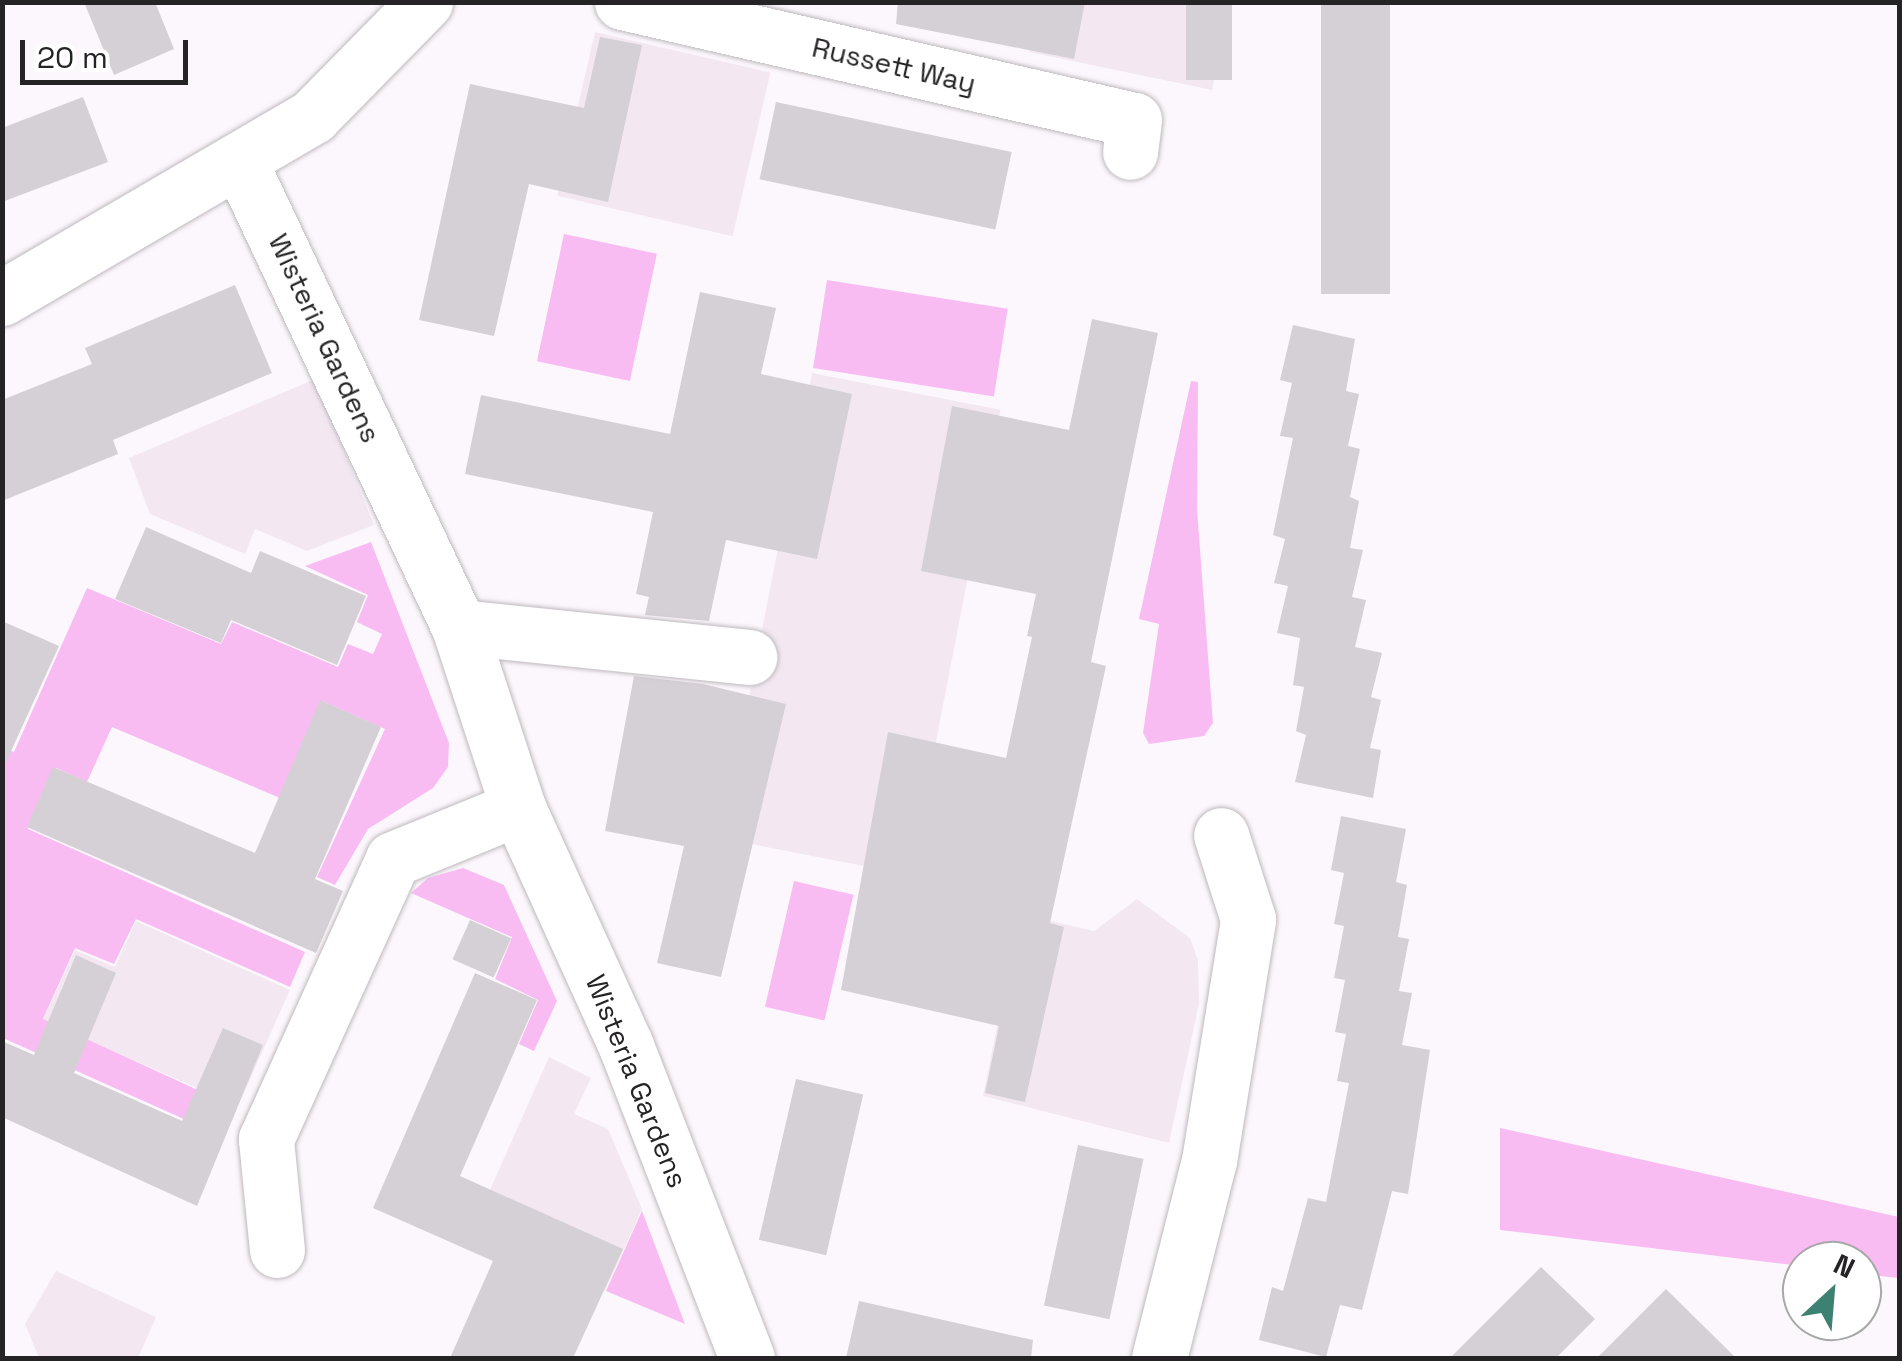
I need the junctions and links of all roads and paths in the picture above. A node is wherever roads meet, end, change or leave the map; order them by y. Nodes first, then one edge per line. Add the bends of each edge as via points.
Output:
1 (424, 2) edge
2 (622, 2) edge
3 (1130, 152) dead end
4 (239, 160) junction
5 (2, 298) edge
6 (460, 627) junction
7 (749, 657) dead end
8 (518, 808) junction
9 (1220, 835) dead end
10 (278, 1250) dead end
11 (746, 1358) edge
12 (1159, 1358) edge

1 - 4 street via 313,116
2 - 3 street, Russett Way via 1134,120
4 - 5 street
4 - 6 street, Wisteria Gardens
6 - 7 street
6 - 8 street, Wisteria Gardens
8 - 10 street via 393,858 266,1138
8 - 11 street, Wisteria Gardens via 626,1046
9 - 12 street via 1248,919 1209,1161

